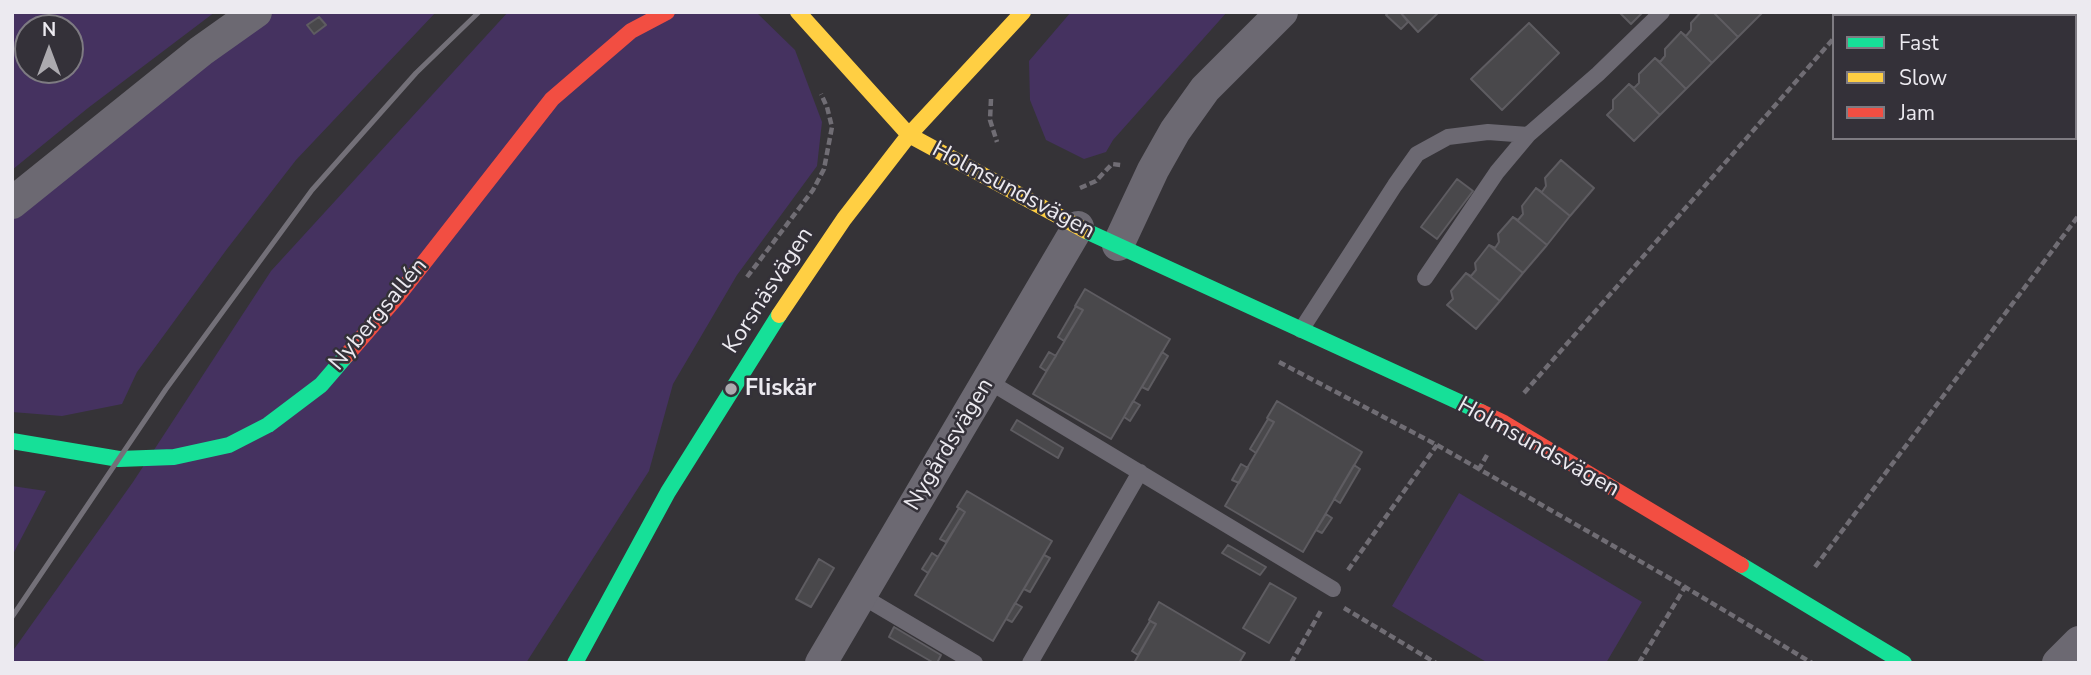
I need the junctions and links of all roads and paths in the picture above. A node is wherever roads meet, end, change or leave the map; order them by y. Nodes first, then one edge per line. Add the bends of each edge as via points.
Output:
1 (256, 12) edge
2 (667, 12) edge
3 (798, 12) edge
4 (1023, 12) edge
5 (1282, 12) edge
6 (1662, 12) edge
7 (1832, 40) edge
8 (817, 87) dead end
9 (992, 94) dead end
10 (909, 135) junction
11 (1528, 135) junction
12 (998, 144) dead end
13 (1153, 170) junction
14 (1075, 189) dead end
15 (12, 203) edge
16 (2079, 215) edge
17 (1079, 227) junction
18 (1118, 245) junction
19 (747, 277) dead end
20 (1426, 278) dead end
21 (1301, 330) junction
22 (988, 381) junction
23 (1504, 424) junction
24 (12, 442) edge
25 (1437, 445) dead end
26 (1140, 472) junction
27 (1685, 587) junction
28 (1331, 594) junction
29 (860, 595) junction
30 (1793, 596) junction
31 (2079, 642) edge
32 (575, 663) edge
33 (821, 663) edge
34 (975, 663) edge
35 (1030, 663) edge
36 (1290, 663) edge
37 (1436, 663) edge
38 (1639, 663) edge
39 (1812, 663) edge
40 (1904, 663) edge
41 (2058, 663) edge

1 - 15 street
2 - 24 street, Nybergsallén via 631,32 552,99 321,385 268,425 229,445 174,457 119,459
3 - 10 street
4 - 10 street, Korsnäsvägen
5 - 13 street, Holmsundsvägen via 1205,89
6 - 11 lane
7 - 23 path via 1526,390
8 - 19 path via 832,127 824,169
9 - 12 path via 990,120
10 - 17 street, Holmsundsvägen
10 - 32 street, Korsnäsvägen via 844,219 732,389 668,492
11 - 20 lane via 1497,172
11 - 21 lane via 1488,132 1448,137 1417,154
13 - 14 path via 1112,164 1096,181
13 - 18 street, Holmsundsvägen
16 - 30 path
17 - 18 street, Holmsundsvägen
17 - 22 street, Nygårdsvägen
18 - 21 street, Holmsundsvägen
21 - 23 street, Holmsundsvägen
22 - 26 lane
22 - 29 street, Nygårdsvägen
23 - 27 path via 1479,469
23 - 30 street, Holmsundsvägen
25 - 28 path
26 - 28 lane
26 - 35 lane
27 - 38 path
27 - 39 path
28 - 36 path
28 - 37 path
29 - 33 street, Nygårdsvägen
29 - 34 lane
30 - 40 street, Holmsundsvägen
31 - 41 street

